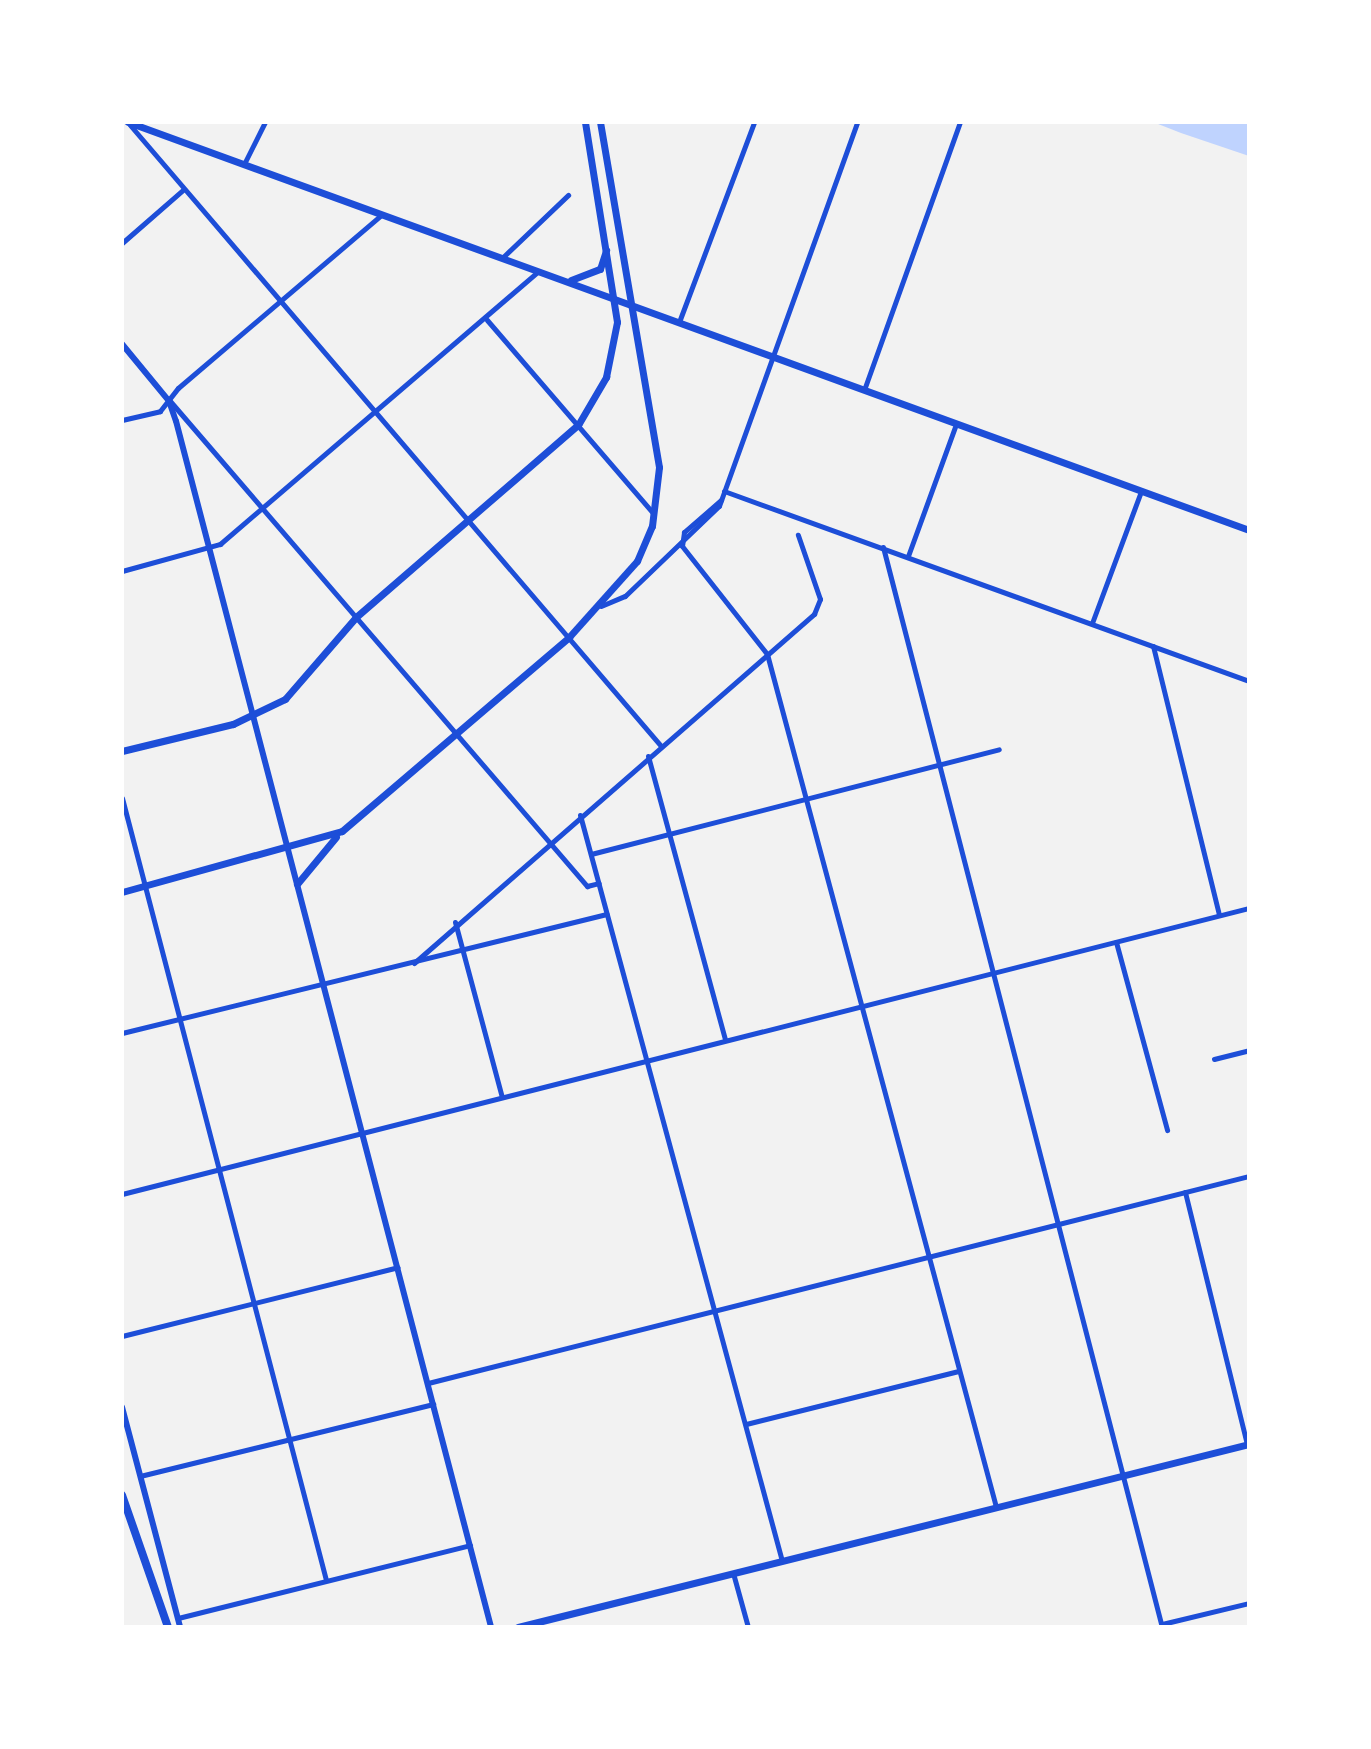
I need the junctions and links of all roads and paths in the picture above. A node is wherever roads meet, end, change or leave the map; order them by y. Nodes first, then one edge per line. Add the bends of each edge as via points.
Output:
1 (265, 122) edge
2 (585, 122) edge
3 (600, 122) edge
4 (754, 122) edge
5 (857, 122) edge
6 (960, 122) edge
7 (129, 123) edge
8 (243, 165) junction
9 (184, 189) junction
10 (568, 195) dead end
11 (382, 214) junction
12 (122, 243) edge
13 (607, 243) junction
14 (503, 257) junction
15 (538, 270) junction
16 (569, 280) junction
17 (616, 297) junction
18 (280, 300) junction
19 (630, 303) junction
20 (487, 320) junction
21 (679, 322) junction
22 (122, 344) edge
23 (773, 357) junction
24 (864, 390) junction
25 (169, 401) junction
26 (377, 413) junction
27 (122, 420) edge
28 (956, 424) junction
29 (578, 425) junction
30 (724, 491) junction
31 (1141, 491) junction
32 (264, 509) junction
33 (654, 515) junction
34 (469, 520) junction
35 (1249, 530) edge
36 (798, 535) dead end
37 (682, 546) junction
38 (883, 547) junction
39 (210, 548) junction
40 (908, 556) junction
41 (122, 571) edge
42 (601, 606) junction
43 (356, 617) junction
44 (1092, 623) junction
45 (569, 637) junction
46 (1153, 646) junction
47 (767, 654) junction
48 (1249, 681) edge
49 (253, 716) junction
50 (455, 733) junction
51 (660, 745) junction
52 (999, 749) dead end
53 (122, 751) edge
54 (648, 756) junction
55 (935, 764) junction
56 (122, 798) edge
57 (804, 799) junction
58 (580, 815) junction
59 (342, 831) junction
60 (671, 834) junction
61 (549, 841) junction
62 (289, 851) junction
63 (591, 854) junction
64 (599, 883) junction
65 (297, 884) junction
66 (145, 886) junction
67 (122, 892) edge
68 (1249, 908) edge
69 (607, 914) junction
70 (1219, 915) junction
71 (455, 922) junction
72 (1116, 942) junction
73 (463, 951) junction
74 (414, 963) junction
75 (990, 974) junction
76 (324, 985) junction
77 (861, 1006) junction
78 (179, 1019) junction
79 (122, 1033) edge
80 (725, 1041) junction
81 (1249, 1050) edge
82 (1214, 1059) dead end
83 (648, 1060) junction
84 (502, 1097) junction
85 (1167, 1130) dead end
86 (363, 1133) junction
87 (220, 1170) junction
88 (1249, 1176) edge
89 (1185, 1192) junction
90 (122, 1194) edge
91 (1056, 1225) junction
92 (928, 1257) junction
93 (398, 1267) junction
94 (254, 1303) junction
95 (715, 1310) junction
96 (122, 1336) edge
97 (959, 1371) junction
98 (428, 1383) junction
99 (433, 1404) junction
100 (122, 1407) edge
101 (746, 1424) junction
102 (289, 1439) junction
103 (1248, 1445) edge
104 (140, 1476) junction
105 (1124, 1476) junction
106 (122, 1495) edge
107 (996, 1507) junction
108 (470, 1545) junction
109 (782, 1561) junction
110 (733, 1573) junction
111 (326, 1580) junction
112 (1249, 1603) edge
113 (178, 1618) junction
114 (1162, 1626) edge
115 (168, 1627) edge
116 (180, 1627) edge
117 (491, 1627) edge
118 (518, 1627) edge
119 (748, 1627) edge

1 - 8 street
2 - 13 main road
3 - 19 main road
4 - 21 street
5 - 23 street
6 - 24 street
7 - 8 main road
7 - 9 street
8 - 11 main road
9 - 12 street
9 - 18 street
10 - 14 street
11 - 14 main road
11 - 18 street
13 - 16 main road via 600,269
13 - 17 main road
14 - 15 main road
15 - 16 main road
15 - 20 street
16 - 17 main road
17 - 19 main road
17 - 29 main road via 611,363
18 - 25 street
18 - 26 street
19 - 21 main road
19 - 33 main road via 657,451
20 - 26 street
20 - 29 street
21 - 23 main road
22 - 25 street
23 - 24 main road
23 - 30 street
24 - 28 main road
25 - 27 street via 160,411
25 - 32 street
25 - 39 street
26 - 32 street
26 - 34 street
28 - 31 main road
28 - 40 street
29 - 33 street
29 - 34 main road
30 - 37 street
30 - 38 street
31 - 35 main road
31 - 44 street
32 - 39 street
32 - 43 street
33 - 42 main road via 637,561
34 - 43 main road
34 - 45 street
36 - 47 street via 819,607
37 - 42 street via 625,596
37 - 47 street
38 - 40 street
38 - 55 street
39 - 41 street
39 - 49 street
40 - 44 street
42 - 45 main road
43 - 49 main road via 285,699
43 - 50 street
44 - 46 street
45 - 50 main road
45 - 51 street
46 - 48 street
46 - 70 street
47 - 51 street
47 - 57 street
49 - 53 main road
49 - 62 street
50 - 59 main road
50 - 61 street
51 - 54 street
52 - 55 street
54 - 58 street
54 - 60 street
55 - 57 street
55 - 75 street
56 - 66 street
57 - 60 street
57 - 77 street
58 - 61 street
58 - 63 street
59 - 62 main road
59 - 65 main road
60 - 63 street
60 - 80 street
61 - 64 street via 587,886
61 - 71 street
62 - 65 street
62 - 66 main road
63 - 64 street
64 - 69 street
65 - 76 street
66 - 67 main road
66 - 78 street
68 - 70 street
69 - 73 street
69 - 83 street
70 - 72 street
71 - 73 street
71 - 74 street
72 - 75 street
72 - 85 street
73 - 74 street
73 - 84 street
74 - 76 street
75 - 77 street
75 - 91 street
76 - 78 street
76 - 86 street
77 - 80 street
77 - 92 street
78 - 79 street
78 - 87 street
80 - 83 street
81 - 82 street
83 - 84 street
83 - 95 street
84 - 86 street
86 - 87 street
86 - 93 street
87 - 90 street
87 - 94 street
88 - 89 street
89 - 91 street
89 - 103 street
91 - 92 street
91 - 105 street
92 - 95 street
92 - 97 street
93 - 94 street
93 - 98 street
94 - 96 street
94 - 102 street
95 - 98 street
95 - 101 street
97 - 101 street
97 - 107 street
98 - 99 street
99 - 102 street
99 - 108 street
100 - 104 street
101 - 109 street
102 - 104 street
102 - 111 street
103 - 105 main road
104 - 113 street
105 - 107 main road
105 - 114 street
106 - 115 highway
107 - 109 main road
108 - 111 street
108 - 117 street
109 - 110 main road
110 - 118 main road
110 - 119 street
111 - 113 street
112 - 114 street
113 - 116 street

